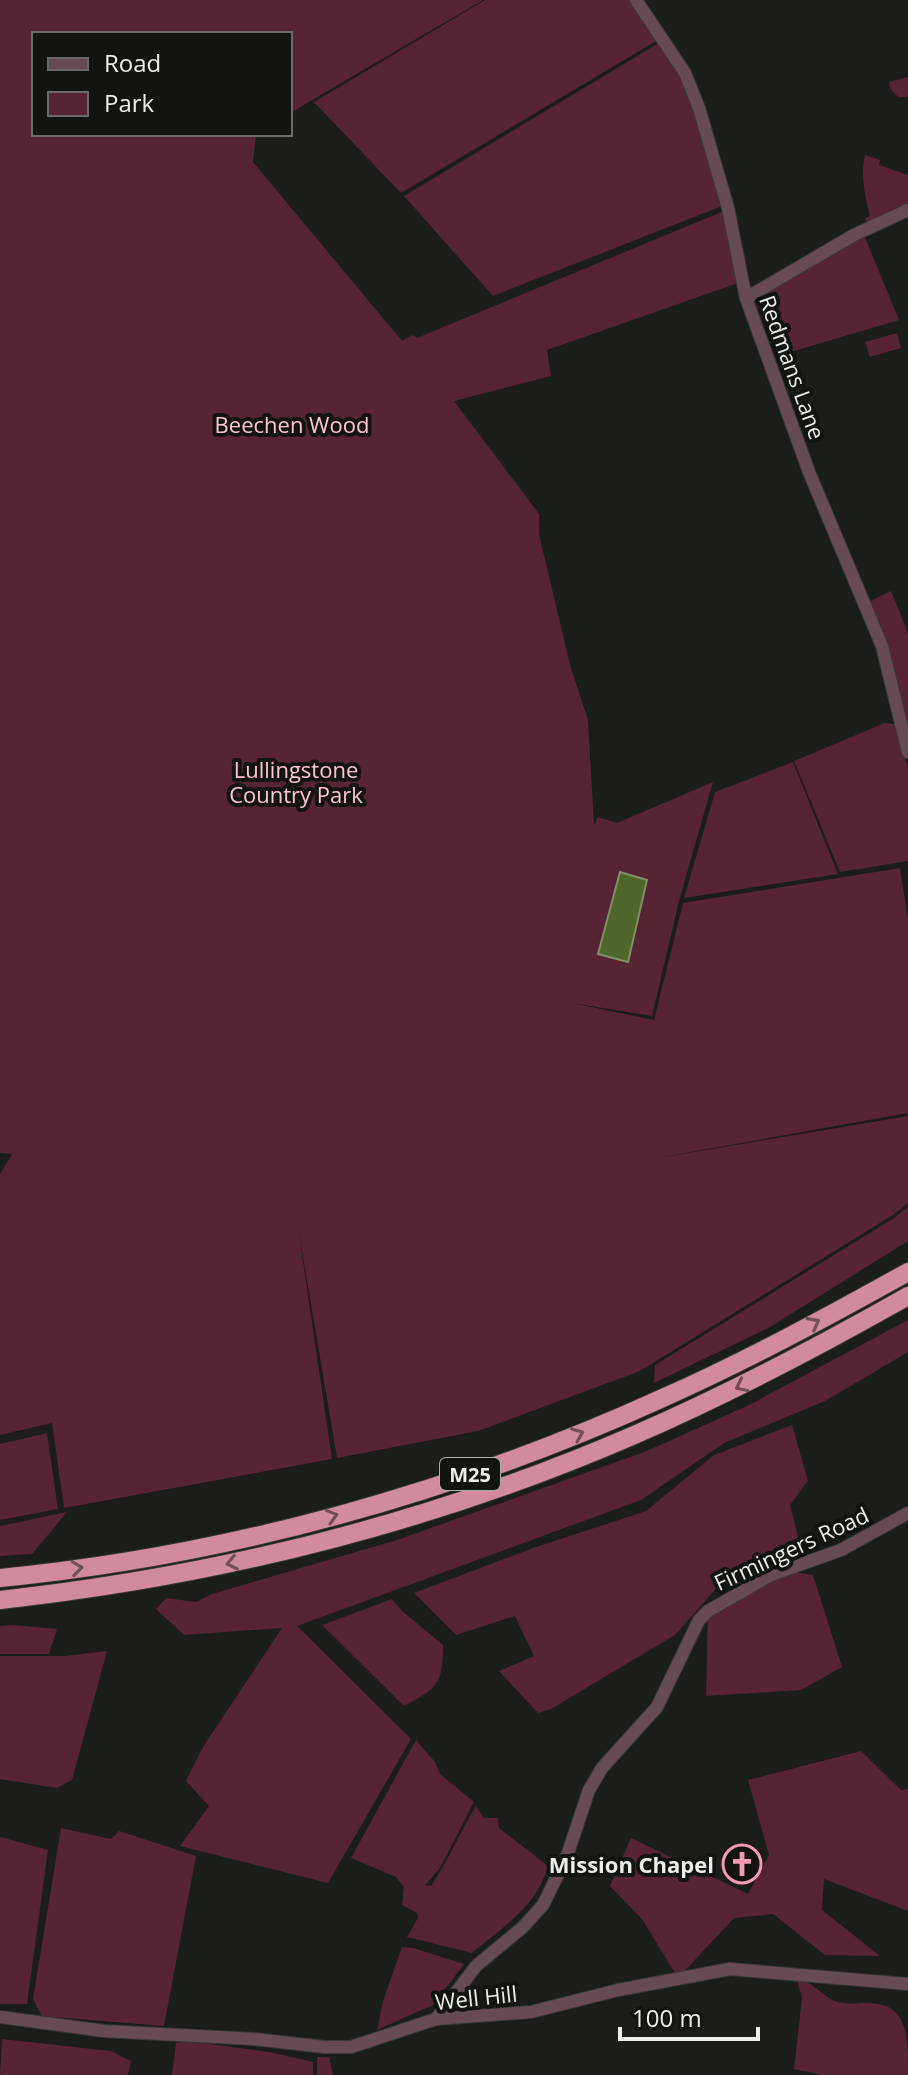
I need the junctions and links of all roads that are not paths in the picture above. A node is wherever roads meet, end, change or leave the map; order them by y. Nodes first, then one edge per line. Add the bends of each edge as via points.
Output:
1 (636, 0) edge
2 (908, 210) edge
3 (746, 298) junction
4 (908, 752) edge
5 (908, 1272) edge
6 (908, 1296) edge
7 (908, 1513) edge
8 (0, 1578) edge
9 (0, 1600) edge
10 (908, 1984) edge
11 (0, 2017) edge
12 (436, 2019) junction

1 - 3 street, Redmans Lane via 696,98 728,208
2 - 3 street
3 - 4 street, Redmans Lane via 809,472 882,646
8 -> 5 highway, M25 via 257,1535 495,1465 705,1379
6 -> 9 highway, M25 via 686,1412 457,1502 223,1565
7 - 12 street, Firmingers Road via 841,1550 771,1575 699,1620 657,1707 589,1790 567,1856 543,1905 476,1966
10 - 12 street, Well Hill via 730,1969 531,2012
11 - 12 street, Well Hill via 104,2031 324,2047 351,2047

